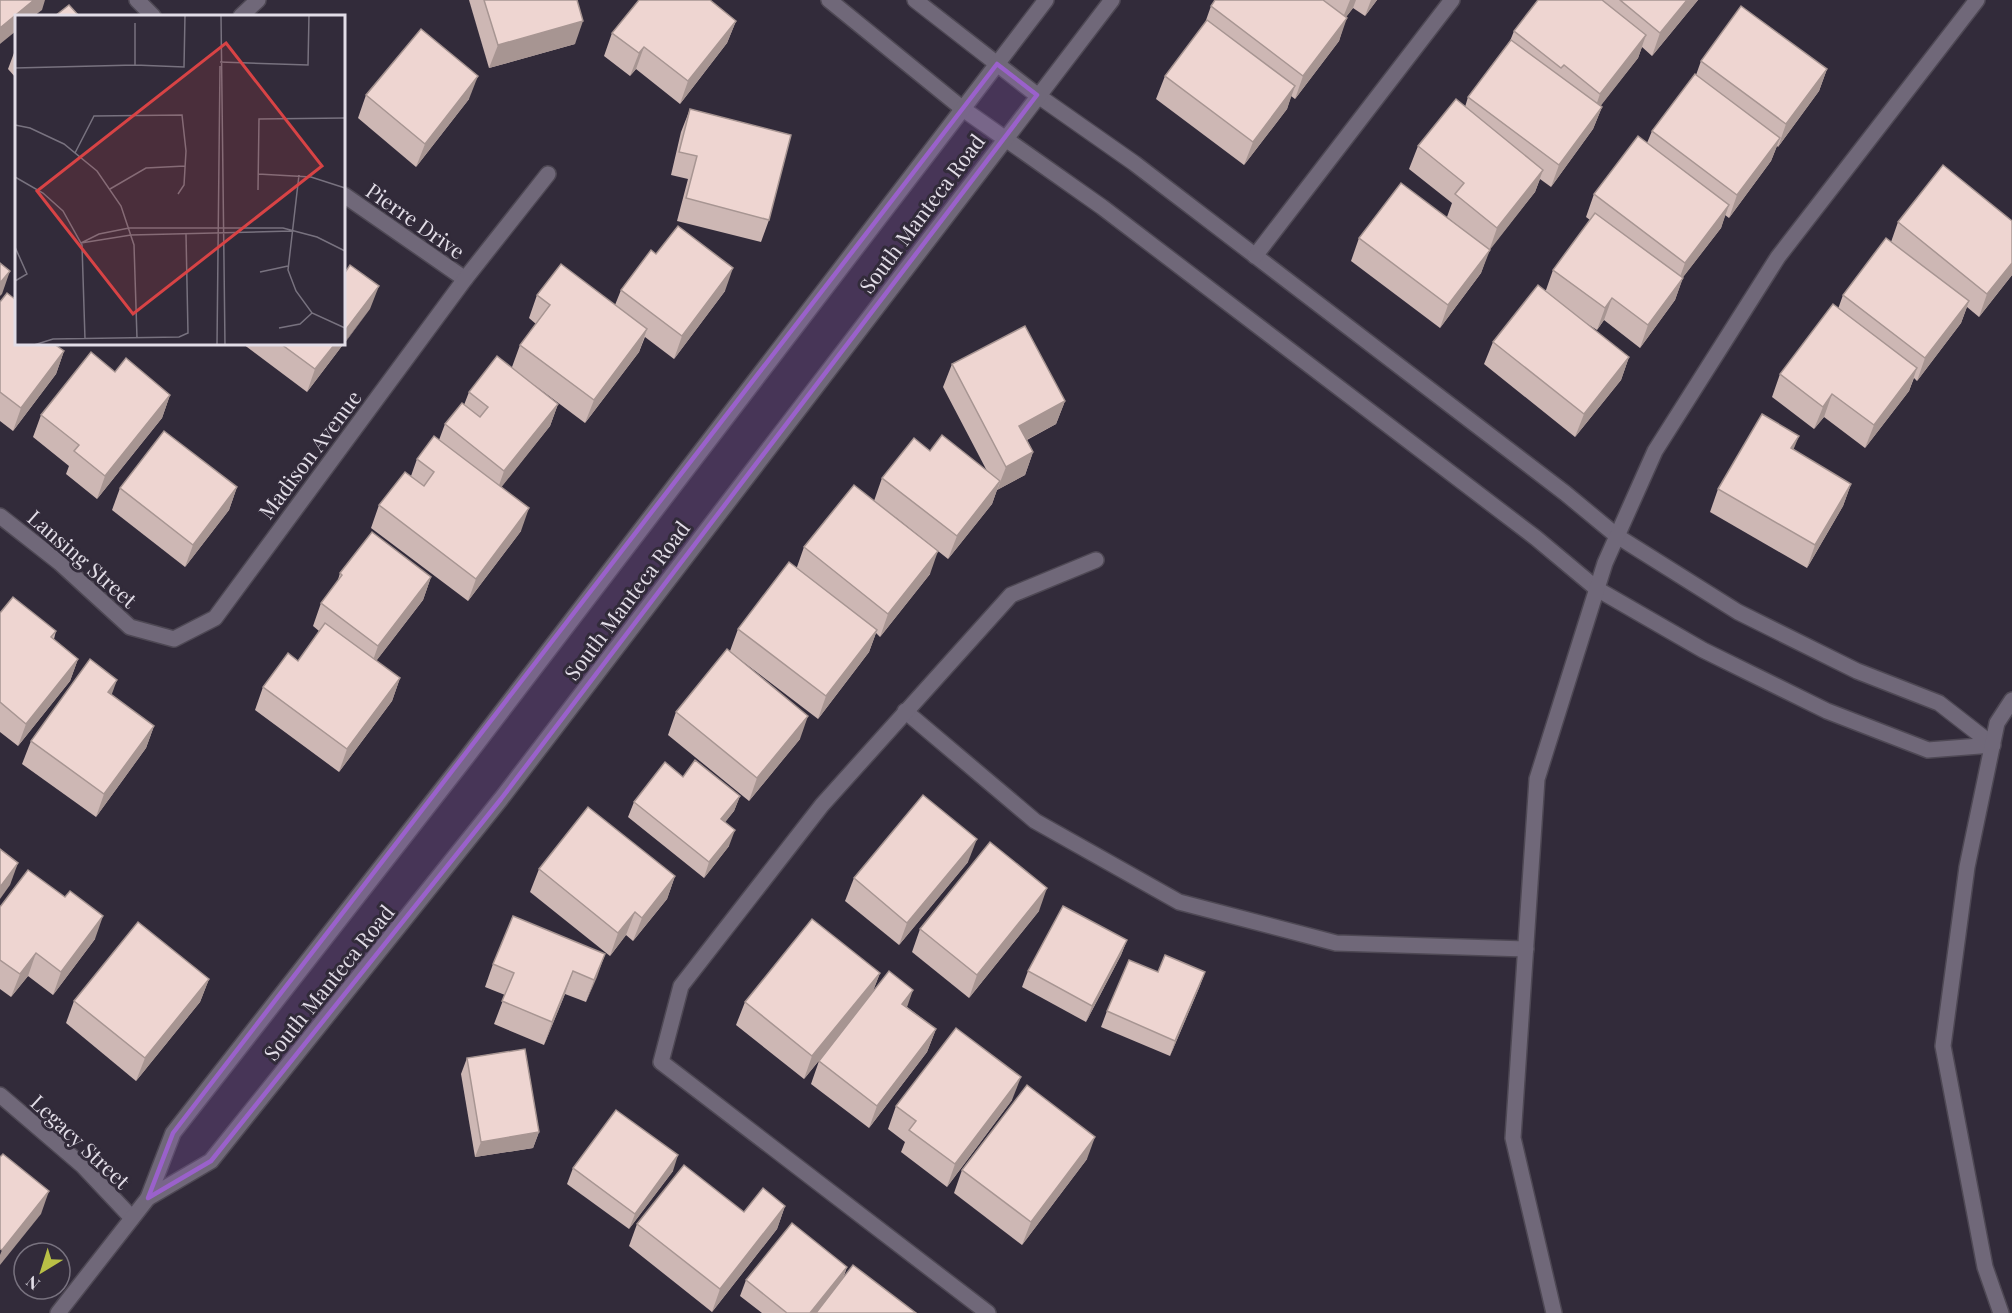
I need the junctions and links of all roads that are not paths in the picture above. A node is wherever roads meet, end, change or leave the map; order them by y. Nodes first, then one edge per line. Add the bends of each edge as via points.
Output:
1 (137, 0) edge
2 (258, 0) edge
3 (829, 0) edge
4 (915, 0) edge
5 (1046, 0) edge
6 (1112, 0) edge
7 (1452, 0) edge
8 (1977, 0) edge
9 (152, 15) edge
10 (242, 15) edge
11 (997, 64) junction
12 (1037, 95) junction
13 (963, 109) junction
14 (1003, 140) junction
15 (548, 174) dead end
16 (345, 196) edge
17 (1255, 256) junction
18 (465, 279) junction
19 (0, 516) edge
20 (1617, 536) junction
21 (1096, 560) dead end
22 (1597, 589) junction
23 (174, 639) joint
24 (2012, 700) edge
25 (905, 711) junction
26 (1993, 745) junction
27 (1526, 949) junction
28 (0, 1095) edge
29 (148, 1198) junction
30 (132, 1218) junction
31 (58, 1313) edge
32 (988, 1313) edge
33 (1554, 1313) edge
34 (2001, 1313) edge

1 - 9 street
2 - 10 street
3 - 13 street
4 - 11 street
5 - 11 street, South Manteca Road
6 - 12 street, South Manteca Road
7 - 17 street
8 - 20 street via 1778,257 1654,451
11 - 12 street
11 - 13 street, South Manteca Road
12 - 14 street, South Manteca Road
12 - 17 street
13 - 14 street
13 - 29 street, South Manteca Road via 173,1133
14 - 22 street via 1102,207 1536,538
14 - 29 street, South Manteca Road via 501,799 211,1161
15 - 18 street, Madison Avenue
16 - 18 street, Pierre Drive
17 - 20 street
18 - 23 street, Madison Avenue via 215,618
19 - 23 street, Lansing Street via 60,563 130,627
20 - 22 street
20 - 26 street via 1738,612 1857,671 1939,703
21 - 25 street via 1011,595
22 - 26 street via 1703,650 1827,711 1928,750
22 - 27 street via 1537,779
24 - 26 street via 1997,723
25 - 27 street via 1035,821 1179,902 1336,943
25 - 32 street via 822,805 681,986 661,1062
26 - 34 street via 1967,867 1943,1046 1985,1267
27 - 33 street via 1513,1138
28 - 30 street, Legacy Street via 83,1166
29 - 30 street, South Manteca Road
30 - 31 street, South Manteca Road

